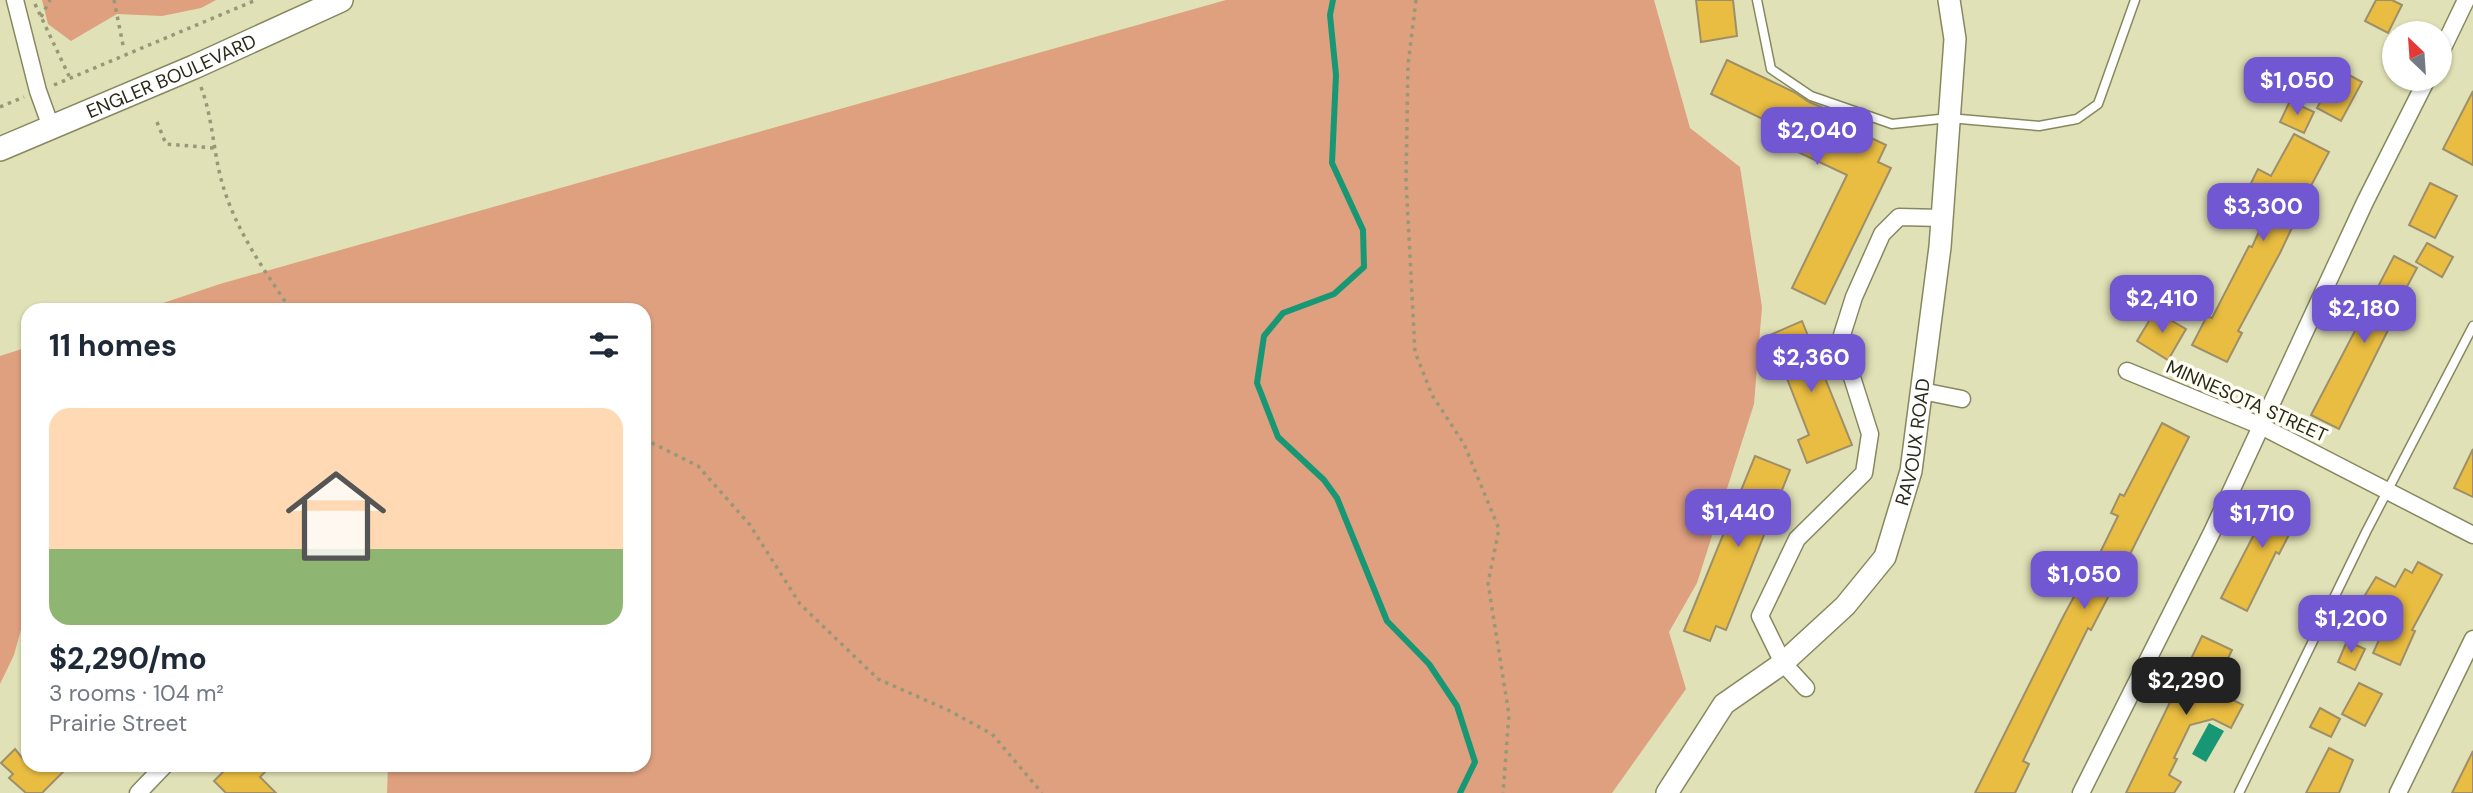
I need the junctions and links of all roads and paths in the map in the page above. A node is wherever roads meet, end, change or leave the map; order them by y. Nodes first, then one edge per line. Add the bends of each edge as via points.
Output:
1 (15, 0) edge
2 (34, 0) edge
3 (50, 0) edge
4 (114, 0) edge
5 (256, 0) edge
6 (341, 0) edge
7 (1416, 0) edge
8 (1757, 0) edge
9 (1949, 0) edge
10 (2135, 0) edge
11 (2466, 0) edge
12 (41, 17) junction
13 (2452, 29) edge
14 (124, 50) dead end
15 (194, 67) junction
16 (2421, 91) edge
17 (1949, 118) junction
18 (157, 122) dead end
19 (51, 127) junction
20 (214, 148) junction
21 (0, 149) edge
22 (1942, 218) junction
23 (287, 303) edge
24 (2473, 326) edge
25 (2127, 371) dead end
26 (1922, 391) junction
27 (1962, 399) dead end
28 (2261, 426) junction
29 (651, 442) edge
30 (2387, 491) junction
31 (2473, 535) edge
32 (2473, 639) edge
33 (1783, 663) junction
34 (1806, 688) dead end
35 (158, 772) edge
36 (138, 793) edge
37 (1042, 793) edge
38 (1503, 793) edge
39 (1667, 793) edge
40 (2081, 793) edge
41 (2239, 793) edge
42 (2398, 793) edge

1 - 19 street via 37,92
2 - 12 path
3 - 12 path
4 - 14 path
5 - 12 path via 70,78
6 - 15 main road, ENGLER BOULEVARD
7 - 38 path via 1408,65 1406,180 1415,352 1432,394 1464,444 1499,529 1488,583 1509,715
8 - 17 lane via 1771,69 1811,96 1892,124
9 - 17 street, RAVOUX ROAD via 1955,40
10 - 17 lane via 2098,104 2077,119 2039,126
11 - 13 street
15 - 19 main road, ENGLER BOULEVARD
15 - 20 path via 209,107
16 - 28 street
17 - 22 street, RAVOUX ROAD
18 - 20 path via 166,144
19 - 21 main road, ENGLER BOULEVARD
20 - 23 path via 225,192 244,236
22 - 26 street, RAVOUX ROAD
22 - 33 street via 1899,217 1882,234 1854,297 1842,335 1870,434 1864,472 1797,539 1760,616
24 - 30 lane
25 - 28 street, MINNESOTA STREET
26 - 27 street
26 - 33 street, RAVOUX ROAD via 1912,471 1885,557 1845,606
28 - 30 street, MINNESOTA STREET
28 - 40 street
29 - 37 path via 698,466 750,525 800,604 878,679 992,734
30 - 31 street, MINNESOTA STREET
30 - 41 lane
32 - 42 street
33 - 34 street
33 - 39 street, RAVOUX ROAD via 1724,704
35 - 36 street

